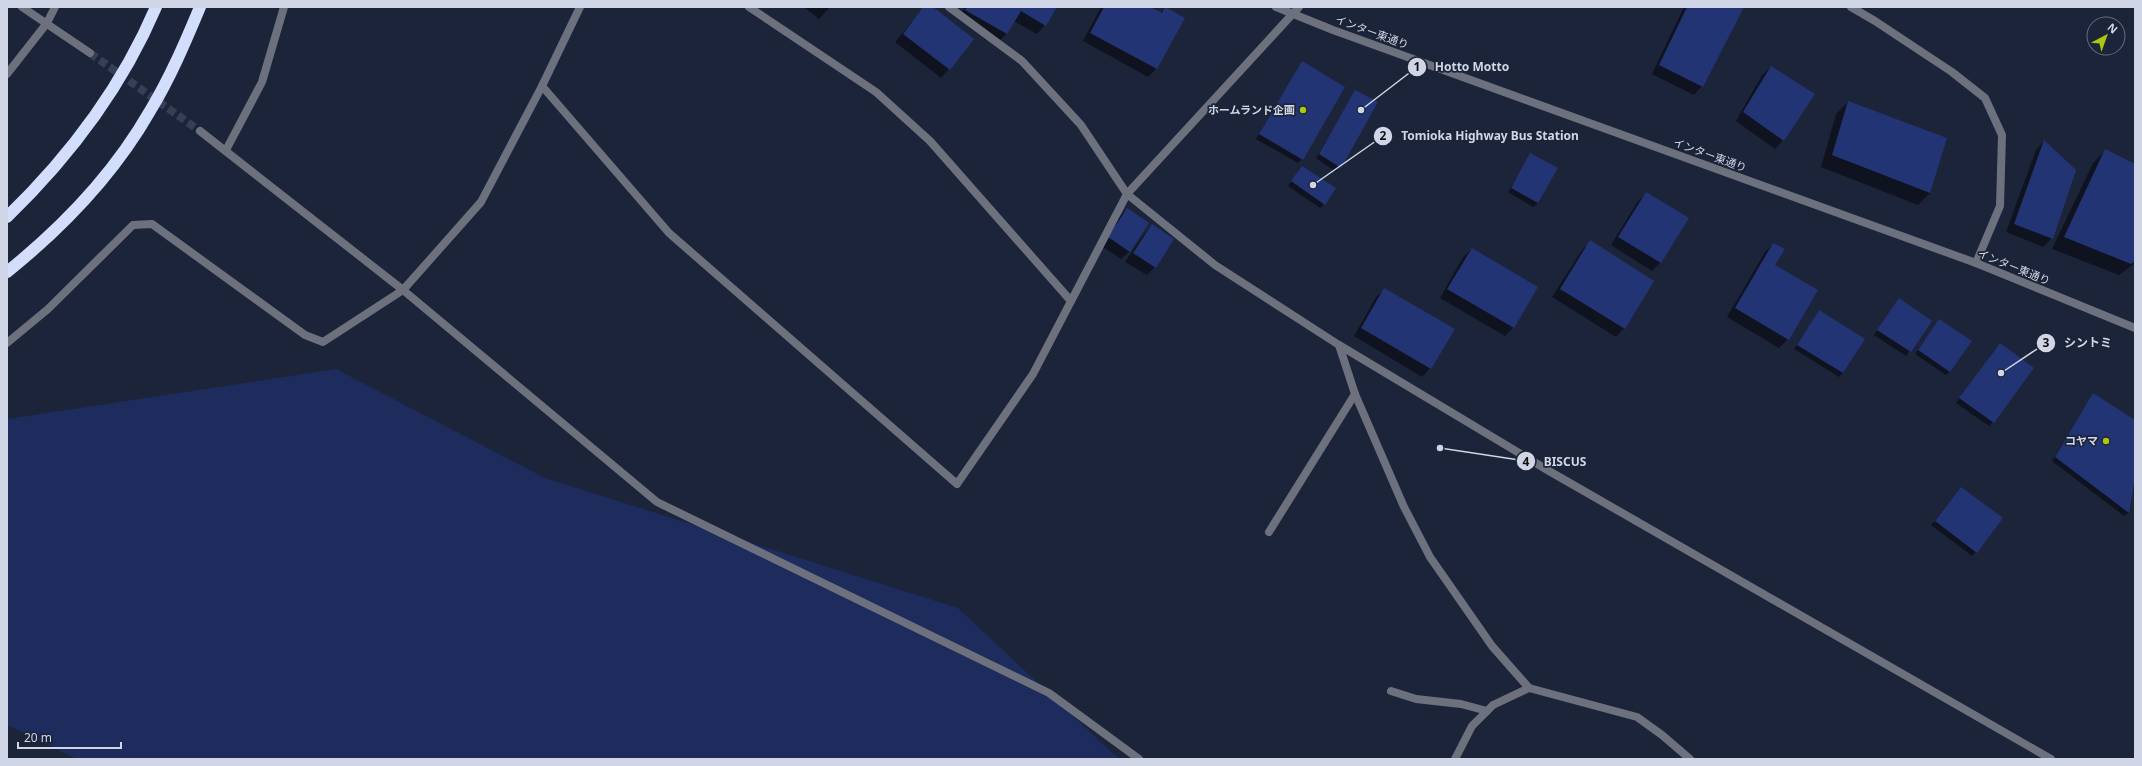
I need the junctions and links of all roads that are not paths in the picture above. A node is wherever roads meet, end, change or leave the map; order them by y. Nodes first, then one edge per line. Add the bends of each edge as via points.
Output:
1 (22, 7) edge
2 (55, 7) edge
3 (156, 7) edge
4 (200, 7) edge
5 (284, 7) edge
6 (580, 7) edge
7 (749, 7) edge
8 (949, 7) edge
9 (1276, 7) edge
10 (1299, 7) edge
11 (1851, 7) edge
12 (1292, 15) junction
13 (47, 24) junction
14 (90, 53) tunnel mouth
15 (7, 74) edge
16 (542, 86) junction
17 (200, 131) tunnel mouth
18 (226, 150) junction
19 (1127, 194) junction
20 (7, 218) edge
21 (1976, 264) junction
22 (7, 272) edge
23 (403, 290) junction
24 (1071, 300) junction
25 (2135, 328) edge
26 (7, 342) edge
27 (1339, 345) junction
28 (1355, 394) junction
29 (1269, 532) dead end
30 (1529, 688) junction
31 (1390, 690) dead end
32 (1487, 711) junction
33 (1139, 759) edge
34 (1455, 759) edge
35 (1690, 759) edge
36 (2051, 759) edge

1 - 13 street
2 - 13 street
3 - 20 highway via 129,64 103,105 70,150
4 - 22 highway via 176,63 154,105 118,158 83,202 44,242
5 - 18 street via 262,82
6 - 16 street
7 - 24 street via 876,92 930,140
8 - 19 street via 1022,61 1081,125
9 - 12 street, インター東通り
10 - 12 street
11 - 21 street via 1952,72 1985,98 2002,135 2000,206
12 - 19 street
12 - 21 street, インター東通り
13 - 14 street
13 - 15 street
16 - 23 street via 481,202
16 - 24 street via 669,234 957,484 1033,374
17 - 18 street
18 - 23 street
19 - 24 street
19 - 27 street via 1215,265
21 - 25 street, インター東通り
23 - 26 street via 323,342 305,335 152,224 133,225 48,308
23 - 33 street via 657,502 1049,693
27 - 28 street
27 - 36 street via 1549,472
28 - 29 street
28 - 30 street via 1404,507 1430,557 1492,646
30 - 32 street via 1493,705
30 - 35 street via 1637,717
31 - 32 street via 1416,699 1461,704
32 - 34 street via 1472,726

